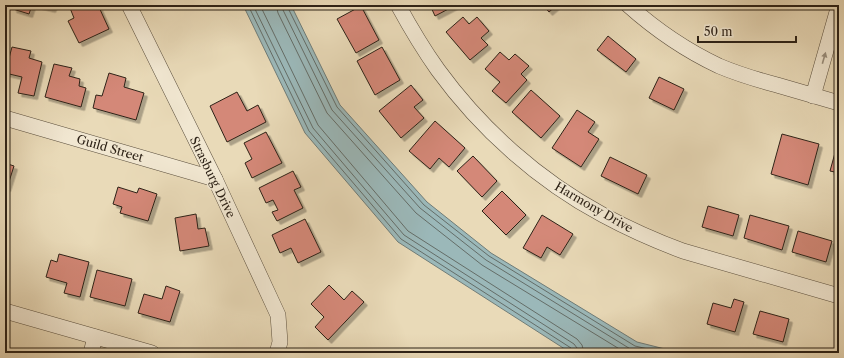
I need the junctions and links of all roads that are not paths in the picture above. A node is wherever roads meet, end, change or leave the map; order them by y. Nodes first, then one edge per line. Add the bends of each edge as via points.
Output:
1 (129, 5) edge
2 (398, 5) edge
3 (628, 5) edge
4 (838, 5) edge
5 (813, 96) junction
6 (839, 103) edge
7 (5, 118) edge
8 (215, 179) junction
9 (839, 296) edge
10 (5, 311) edge
11 (95, 337) junction
12 (90, 353) edge
13 (152, 353) edge
14 (277, 353) edge

1 - 8 street, Strasburg Drive
2 - 9 street, Harmony Drive via 437,69 483,124 515,154 579,202 658,242
3 - 5 street via 666,36 720,66
5 -> 4 street
5 - 6 street
7 - 8 street, Guild Street
8 - 14 street, Strasburg Drive via 278,315 280,342
10 - 11 street
11 - 12 street
11 - 13 street

